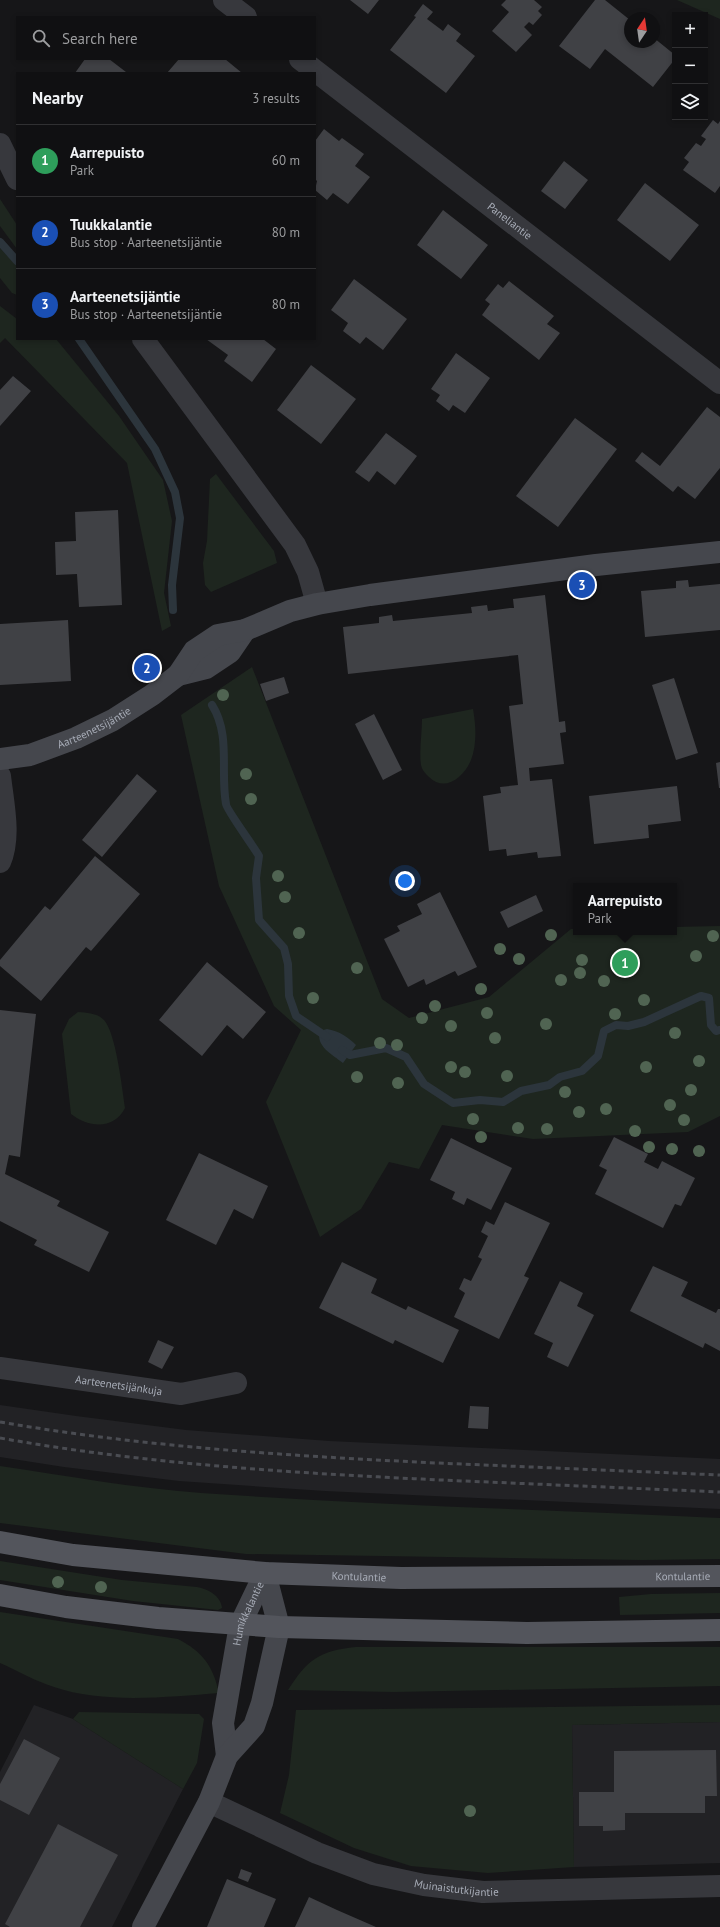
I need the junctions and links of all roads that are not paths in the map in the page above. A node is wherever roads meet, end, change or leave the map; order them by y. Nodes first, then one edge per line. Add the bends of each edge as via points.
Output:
1 (224, 0) edge
2 (245, 16) edge
3 (301, 60) edge
4 (0, 144) edge
5 (16, 177) edge
6 (144, 340) edge
7 (720, 383) edge
8 (720, 552) edge
9 (317, 604) junction
10 (0, 759) edge
11 (0, 776) edge
12 (0, 862) edge
13 (0, 1368) edge
14 (236, 1383) dead end
15 (0, 1542) edge
16 (265, 1573) junction
17 (720, 1576) edge
18 (0, 1596) edge
19 (240, 1625) junction
20 (279, 1627) junction
21 (720, 1630) edge
22 (227, 1756) junction
23 (209, 1802) junction
24 (720, 1886) edge
25 (143, 1927) edge

1 - 2 street
3 - 7 street, Paneliantie
4 - 5 street
6 - 9 street via 295,545 308,572
8 - 9 street, Aarteenetsijäntie via 596,565
9 - 10 street, Aarteenetsijäntie via 290,611 245,630 230,652 206,668 178,675 152,695 95,729 30,755
11 - 12 street via 4,821 4,844
13 - 14 street, Aarteenetsijänkuja via 181,1394
15 - 16 main road, Kontulantie via 73,1555
16 - 17 main road, Kontulantie via 401,1578
16 - 19 street, Humikkalantie
16 - 20 street, Humikkalantie
18 - 19 main road via 66,1607
19 - 20 main road
19 - 22 street, Humikkalantie via 223,1723
20 - 21 main road via 527,1632
20 - 22 street, Humikkalantie via 254,1726
22 - 23 street, Humikkalantie
23 - 24 street, Muinaistutkijantie via 318,1854 373,1874 424,1885 482,1892
23 - 25 street, Humikkalantie

